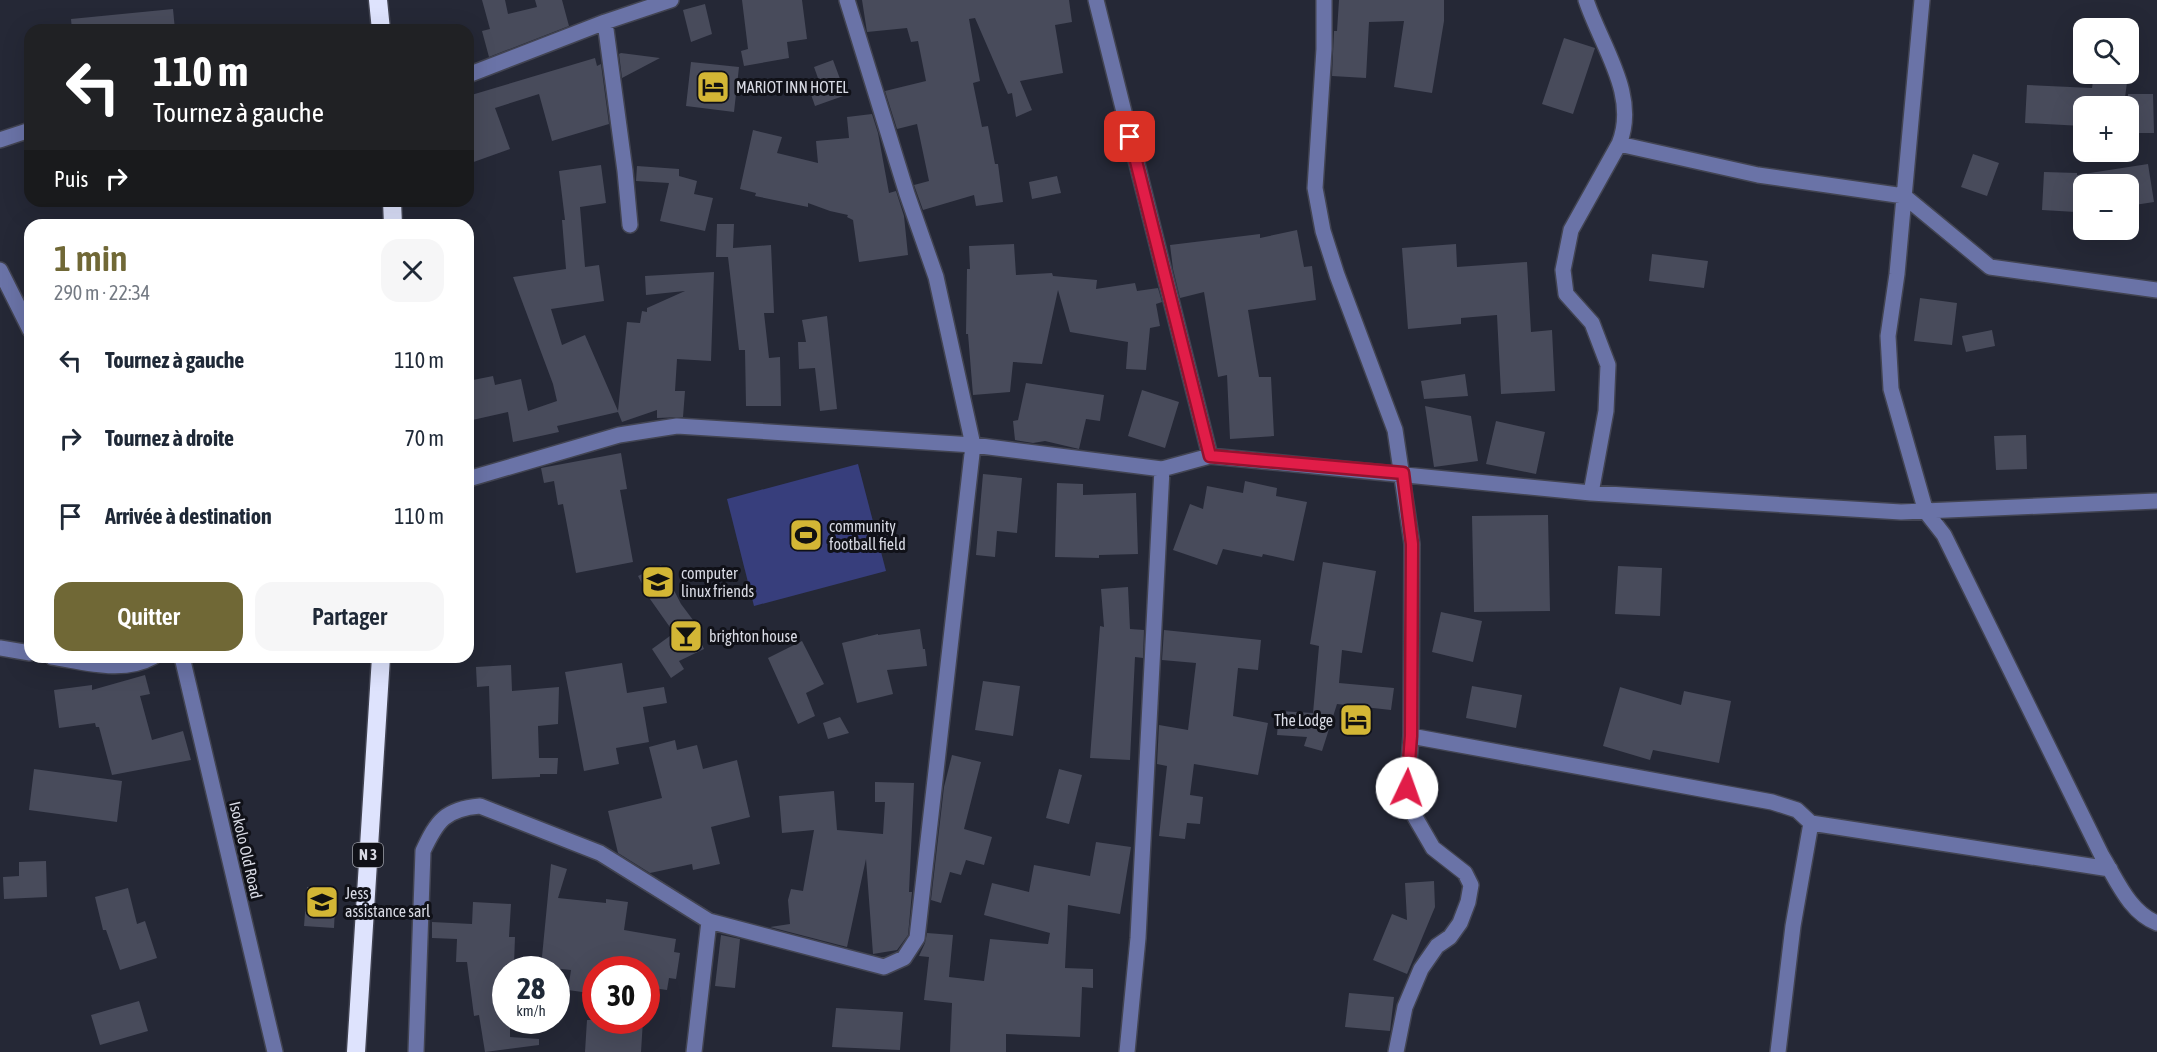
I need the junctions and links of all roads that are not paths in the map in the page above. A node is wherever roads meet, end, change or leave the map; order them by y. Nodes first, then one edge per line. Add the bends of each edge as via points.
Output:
1 (378, 0) edge
2 (671, 0) edge
3 (847, 0) edge
4 (1096, 0) edge
5 (1324, 0) edge
6 (1586, 0) edge
7 (1922, 0) edge
8 (604, 22) junction
9 (380, 24) edge
10 (474, 73) edge
11 (24, 132) edge
12 (0, 140) edge
13 (1619, 144) junction
14 (1904, 196) junction
15 (630, 225) dead end
16 (0, 270) edge
17 (2157, 290) edge
18 (24, 318) edge
19 (973, 445) junction
20 (1210, 456) junction
21 (1162, 469) junction
22 (1403, 473) junction
23 (474, 476) edge
24 (1591, 493) junction
25 (2157, 501) edge
26 (1926, 512) junction
27 (0, 648) edge
28 (24, 652) edge
29 (91, 663) edge
30 (133, 663) edge
31 (183, 663) edge
32 (381, 663) edge
33 (1411, 736) junction
34 (1811, 823) junction
35 (2110, 869) junction
36 (709, 921) junction
37 (2157, 923) edge
38 (275, 1052) edge
39 (356, 1052) edge
40 (416, 1052) edge
41 (694, 1052) edge
42 (1127, 1052) edge
43 (1396, 1052) edge
44 (1778, 1052) edge

1 - 9 highway
2 - 8 street
3 - 19 street via 936,277
4 - 20 street
5 - 22 street via 1315,188 1323,231 1395,430
6 - 13 street via 1626,107 1625,129
7 - 14 street
8 - 10 street
8 - 15 street
11 - 12 street
13 - 14 street via 1758,175
13 - 24 street via 1571,230 1563,270 1566,294 1592,324 1608,365 1606,411
14 - 17 street via 1990,267
14 - 26 street via 1888,336 1891,389
16 - 18 street
19 - 21 street
19 - 23 street via 677,426 619,435
19 - 36 street via 917,938 904,958 884,967
20 - 21 street
20 - 22 street
21 - 42 street via 1137,938
22 - 24 street
22 - 33 street via 1412,544
24 - 26 street
25 - 26 street
26 - 35 street via 1944,535
27 - 28 street
29 - 30 street
31 - 38 street, Isokolo Old Road
32 - 39 highway, N 3
33 - 34 street via 1772,802 1797,810
33 - 43 street via 1407,788 1415,817 1433,848 1465,873 1471,885 1460,923 1420,969 1405,1007
34 - 35 street
34 - 44 street via 1793,926
35 - 37 street via 2126,897 2146,919
36 - 40 street via 600,853 480,806 445,815 423,851
36 - 41 street

